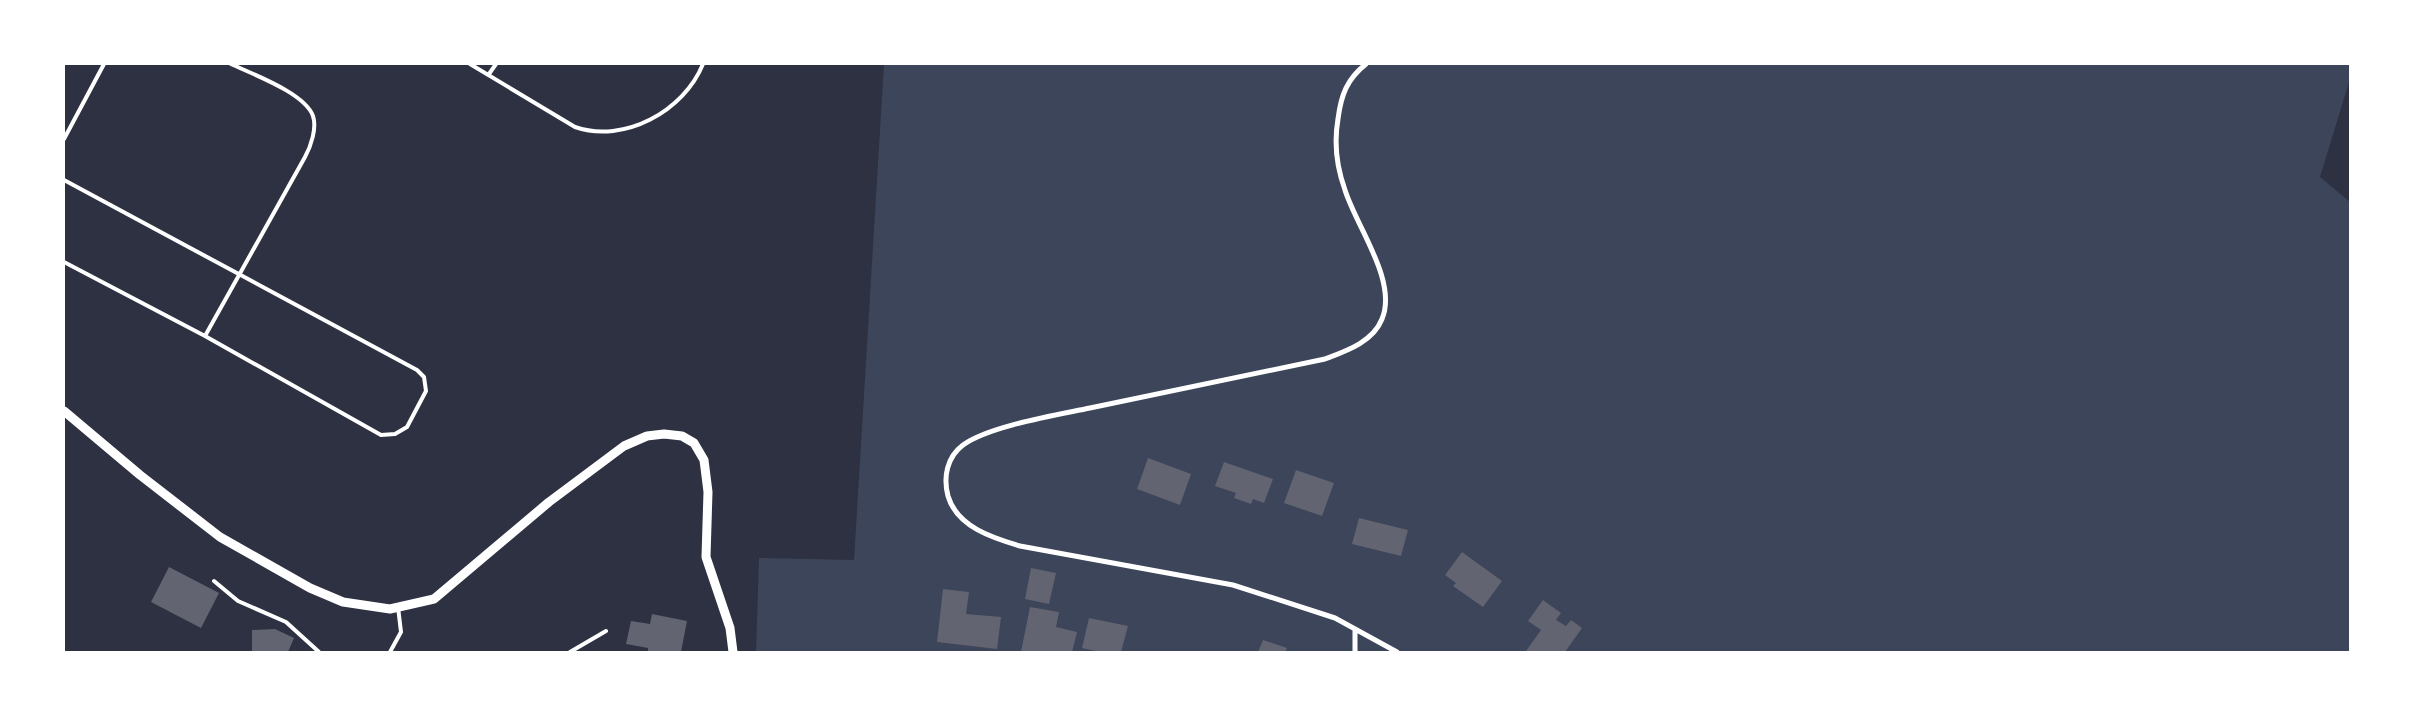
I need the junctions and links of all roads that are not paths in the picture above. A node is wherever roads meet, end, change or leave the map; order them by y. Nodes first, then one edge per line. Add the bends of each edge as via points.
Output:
1 (104, 64) edge
2 (231, 64) edge
3 (470, 64) edge
4 (496, 64) edge
5 (703, 64) edge
6 (1366, 64) edge
7 (490, 74) junction
8 (64, 139) edge
9 (64, 180) edge
10 (64, 262) edge
11 (240, 273) junction
12 (205, 336) junction
13 (64, 411) edge
14 (214, 580) dead end
15 (398, 607) junction
16 (1355, 629) junction
17 (606, 632) dead end
18 (319, 652) edge
19 (390, 652) edge
20 (570, 652) edge
21 (733, 652) edge
22 (1355, 652) edge
23 (1397, 652) edge

1 - 8 lane
2 - 11 lane via 288,92 313,116 310,149
3 - 7 lane
4 - 7 lane
5 - 7 lane via 685,91 665,110 639,125 606,133 576,127
6 - 16 street via 1344,89 1336,130 1339,170 1345,192 1370,246 1384,290 1382,320 1367,339 1325,359 1048,417 988,433 956,451 945,475 947,493 954,508 973,527 991,538 1232,585 1309,608
9 - 11 lane
10 - 12 lane
11 - 12 lane
11 - 12 lane via 417,370 424,378 426,391 407,428 395,434 381,435
13 - 15 street via 191,516 257,559 343,602 390,609
14 - 18 lane via 238,601 286,622
15 - 19 lane via 401,632
15 - 21 street via 434,599 549,502 624,446 646,436 682,436 694,442 704,460 708,492 706,557 730,628
16 - 22 street
16 - 23 street
17 - 20 lane

